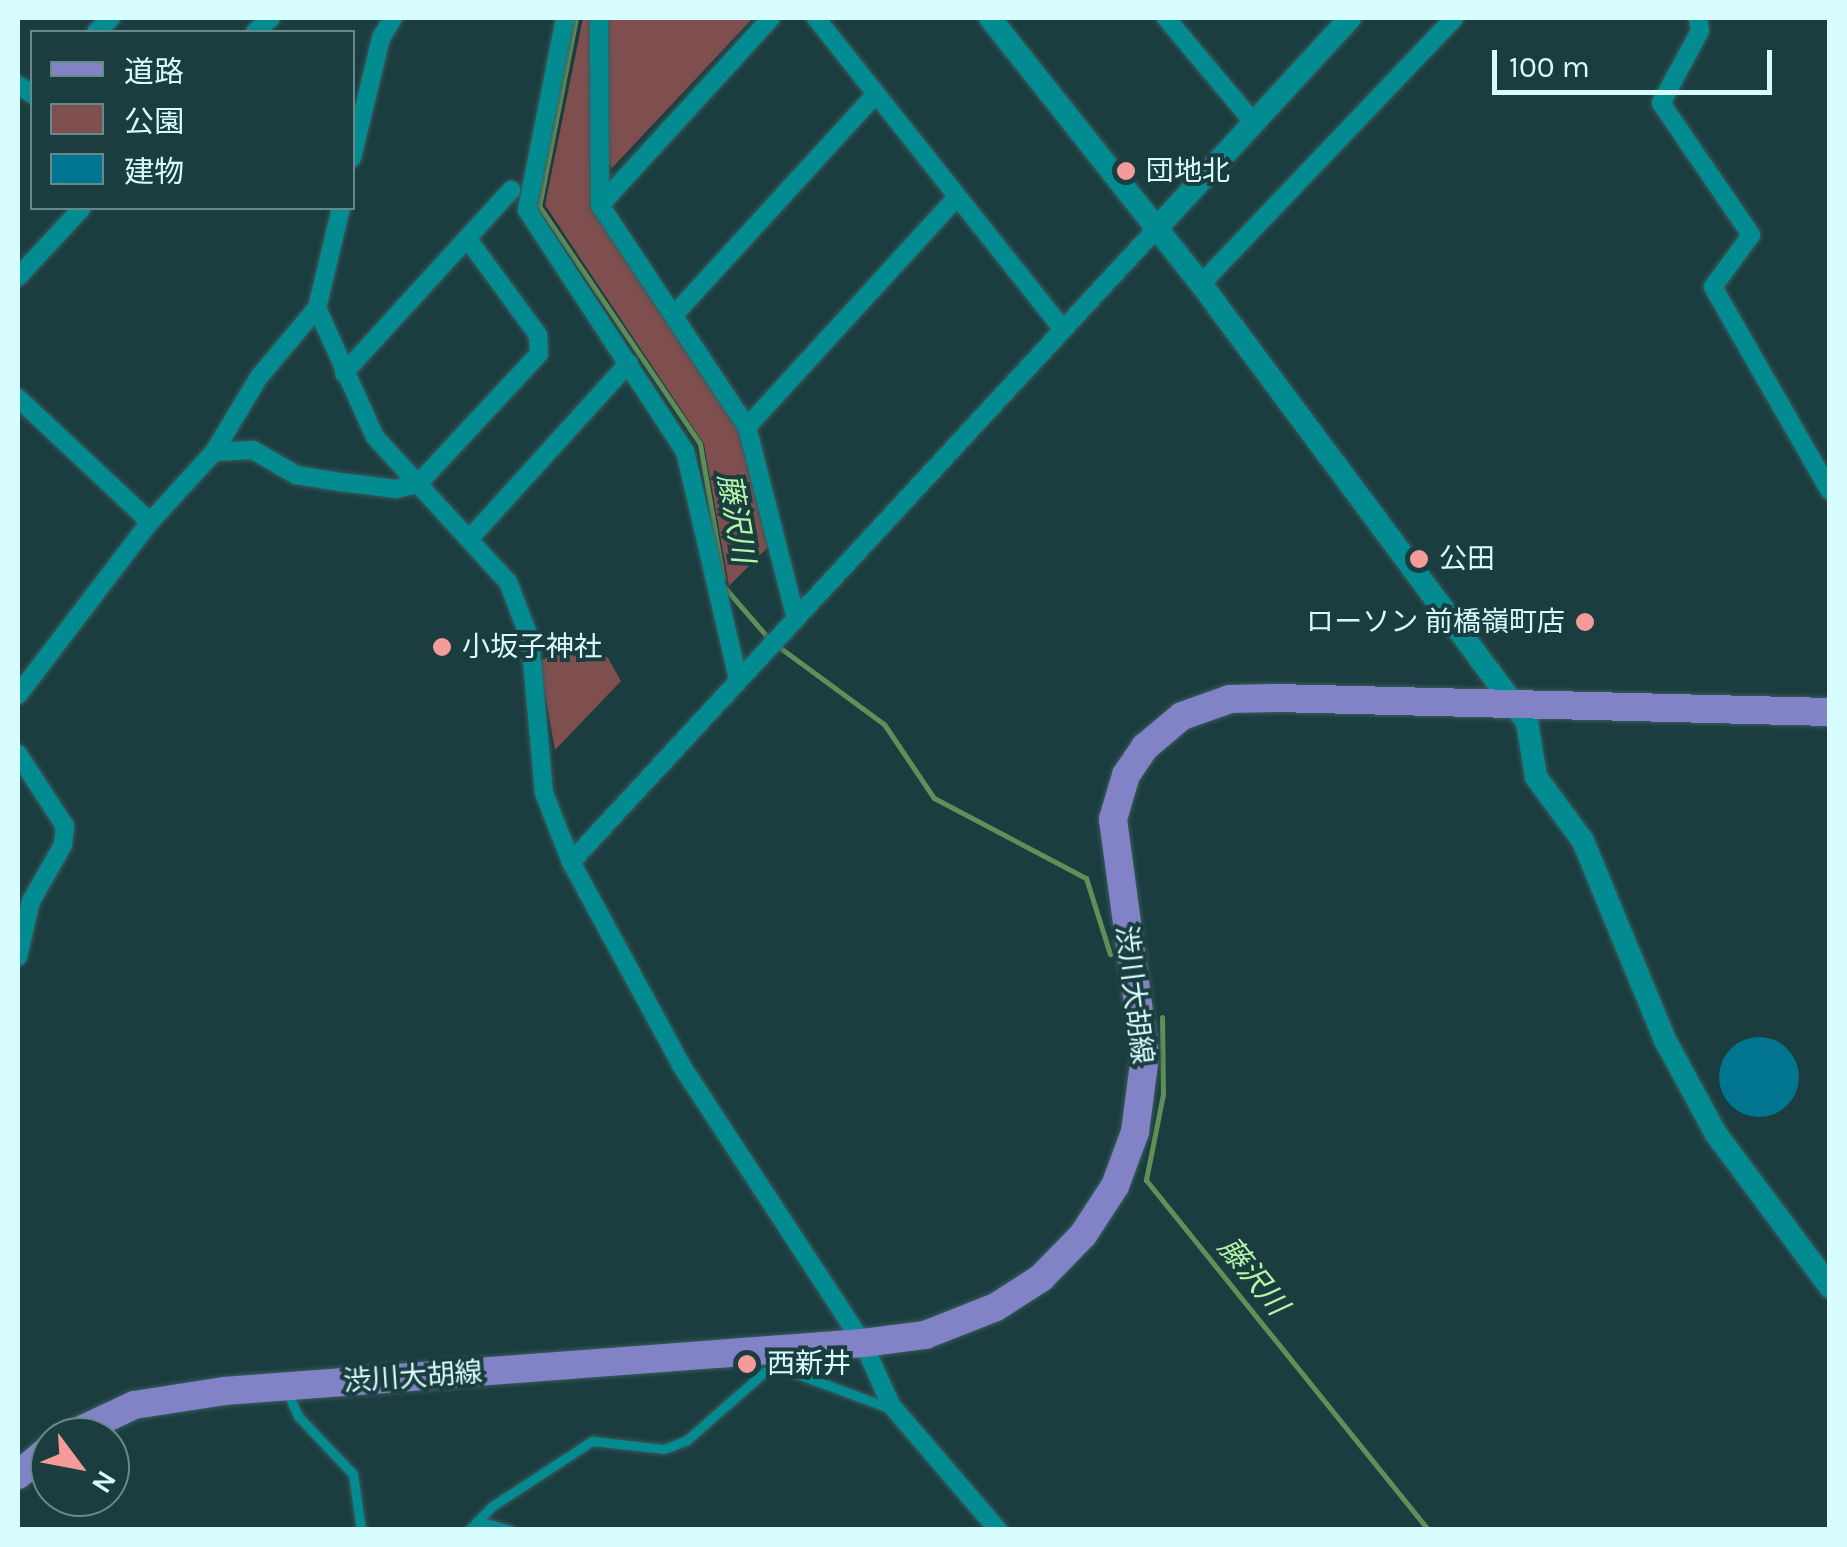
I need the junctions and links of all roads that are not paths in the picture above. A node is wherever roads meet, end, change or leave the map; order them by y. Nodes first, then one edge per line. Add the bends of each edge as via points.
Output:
1 (393, 18) edge
2 (564, 18) edge
3 (599, 18) edge
4 (771, 18) edge
5 (816, 18) edge
6 (990, 18) edge
7 (1166, 18) edge
8 (1350, 18) edge
9 (1454, 18) edge
10 (1698, 18) edge
11 (876, 94) junction
12 (1254, 122) junction
13 (355, 146) edge
14 (511, 190) dead end
15 (957, 197) junction
16 (600, 205) junction
17 (80, 210) edge
18 (341, 210) edge
19 (1157, 228) junction
20 (467, 238) junction
21 (18, 277) edge
22 (1202, 284) junction
23 (317, 308) junction
24 (674, 315) junction
25 (1062, 330) junction
26 (630, 363) junction
27 (344, 372) junction
28 (18, 398) edge
29 (747, 426) junction
30 (214, 452) junction
31 (418, 484) junction
32 (1830, 491) edge
33 (150, 522) junction
34 (471, 537) junction
35 (796, 619) junction
36 (738, 679) junction
37 (18, 695) edge
38 (1510, 703) junction
39 (1830, 712) edge
40 (18, 754) edge
41 (571, 862) junction
42 (18, 958) edge
43 (1830, 1287) edge
44 (863, 1343) junction
45 (768, 1359) junction
46 (284, 1387) junction
47 (895, 1410) junction
48 (108, 1417) edge
49 (477, 1521) junction
50 (361, 1530) edge
51 (469, 1530) edge
52 (510, 1530) edge
53 (998, 1530) edge

1 - 13 street via 381,38
2 - 26 street via 527,210
3 - 16 street
4 - 16 street
5 - 11 street
6 - 19 street
7 - 12 street
8 - 12 street
9 - 22 street
10 - 32 street via 1700,30 1661,103 1751,236 1713,287
11 - 15 street
11 - 24 street
12 - 19 street
14 - 20 street
15 - 25 street
15 - 29 street
16 - 24 street
17 - 21 street
18 - 23 street
19 - 22 street
19 - 25 street
20 - 27 street
20 - 31 street via 538,336 539,354
22 - 38 street
23 - 27 street
23 - 30 street via 259,377
24 - 29 street
25 - 35 street
26 - 34 street
26 - 36 street via 685,451
27 - 31 street via 376,436
28 - 33 street
29 - 35 street
30 - 31 street via 252,450 296,475 340,482 396,490
30 - 33 street
31 - 34 street
33 - 37 street
34 - 41 street via 508,582 530,639 544,793
35 - 36 street
36 - 41 street
38 - 39 main road, 渋川大胡線
38 - 43 street via 1527,722 1536,777 1582,841 1665,1040 1708,1118
38 - 44 main road, 渋川大胡線 via 1230,699 1182,716 1144,747 1126,775 1113,819 1146,1056 1135,1132 1115,1186 1065,1256 996,1307 925,1335
40 - 42 street via 65,826 63,845 30,901
41 - 44 street via 680,1065
44 - 45 main road, 渋川大胡線
44 - 47 street
45 - 46 main road, 渋川大胡線
45 - 47 lane
45 - 49 lane via 687,1440 664,1449 592,1441
46 - 48 main road, 渋川大胡線 via 134,1405
46 - 50 lane via 298,1416 353,1474
47 - 53 street
49 - 51 lane
49 - 52 lane

